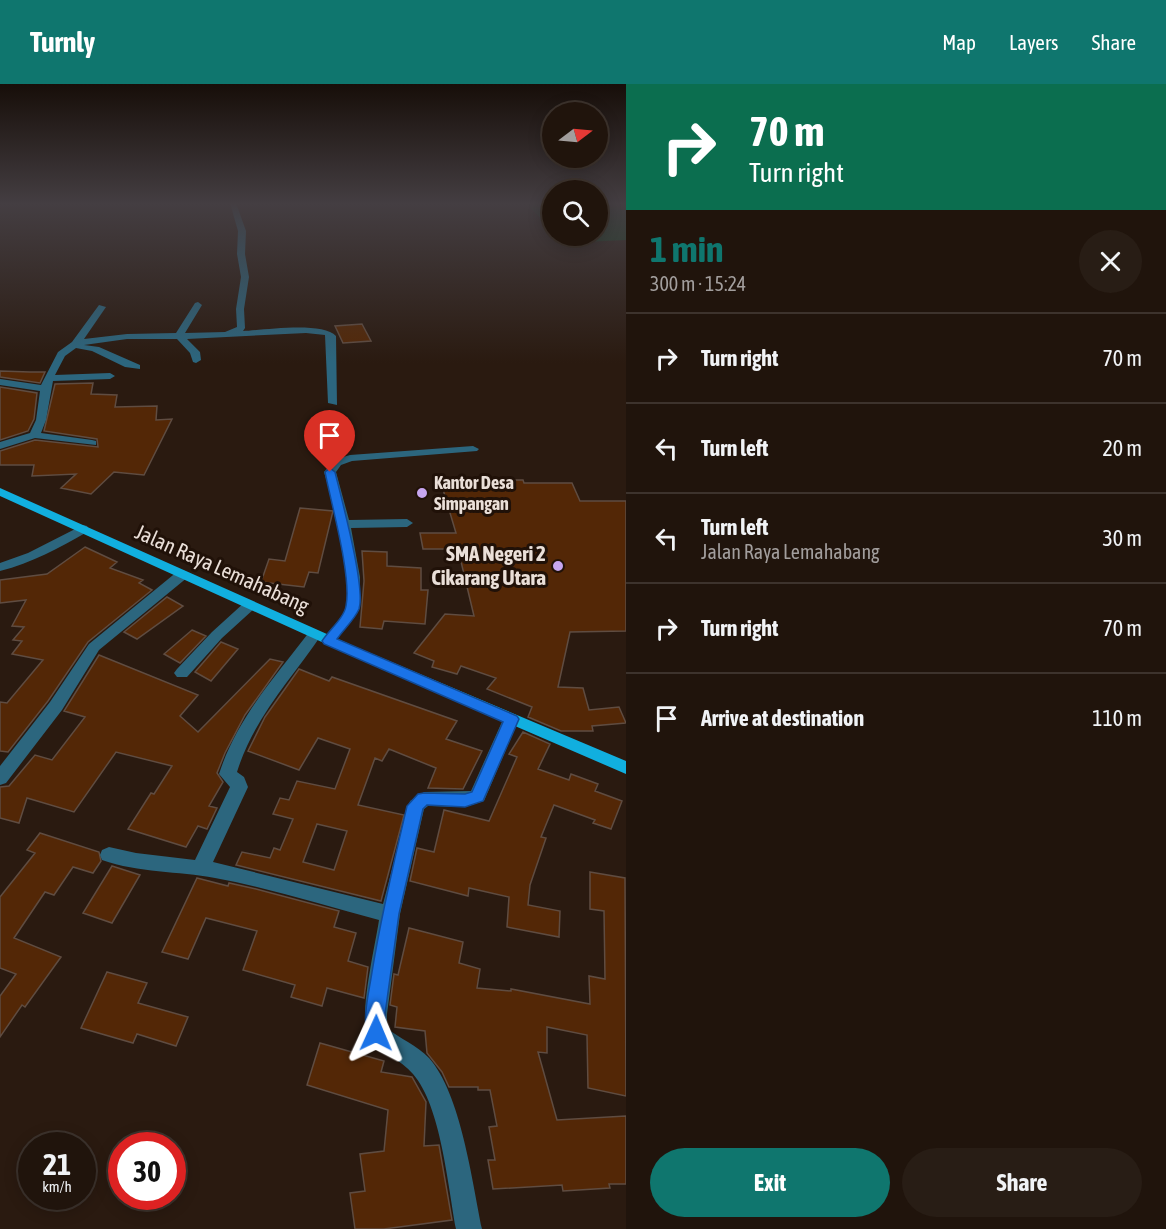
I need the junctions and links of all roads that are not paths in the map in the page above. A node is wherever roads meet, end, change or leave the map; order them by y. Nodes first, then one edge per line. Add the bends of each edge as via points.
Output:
1 (241, 256) edge
2 (198, 305) dead end
3 (102, 308) dead end
4 (223, 335) junction
5 (179, 336) junction
6 (72, 345) junction
7 (196, 360) dead end
8 (137, 367) dead end
9 (110, 376) dead end
10 (50, 378) junction
11 (0, 382) edge
12 (45, 389) junction
13 (333, 403) dead end
14 (34, 435) junction
15 (92, 442) dead end
16 (0, 446) edge
17 (473, 448) dead end
18 (0, 492) edge
19 (407, 522) dead end
20 (343, 524) junction
21 (83, 529) junction
22 (0, 567) edge
23 (183, 574) junction
24 (250, 605) junction
25 (322, 638) junction
26 (182, 673) dead end
27 (511, 719) junction
28 (626, 768) edge
29 (0, 778) edge
30 (109, 855) dead end
31 (200, 868) junction
32 (390, 914) junction
33 (469, 1229) edge

1 - 4 street via 245,277 241,328
2 - 5 street
3 - 6 street
4 - 5 street
4 - 13 street via 306,330 328,333
5 - 6 street via 98,339
5 - 7 street via 195,352
6 - 8 street via 96,348
6 - 10 street via 55,364
9 - 10 street
10 - 12 street
11 - 12 street
12 - 14 street via 42,423
14 - 15 street
14 - 16 street
17 - 20 street via 350,458 337,463 330,472
18 - 21 main road, Jalan Raya Lemahabang
19 - 20 street
20 - 25 street via 352,580 352,609
21 - 22 street via 21,563
21 - 23 main road, Jalan Raya Lemahabang
23 - 24 main road, Jalan Raya Lemahabang
23 - 29 street via 94,647 56,706
24 - 25 main road, Jalan Raya Lemahabang
24 - 26 street
25 - 27 main road, Jalan Raya Lemahabang
25 - 31 street via 260,703 244,732 228,774 239,787
27 - 28 main road, Jalan Raya Lemahabang
27 - 32 street via 478,796 465,800 424,799 416,806
30 - 31 street
31 - 32 street
32 - 33 street via 376,1033 421,1065 434,1083

